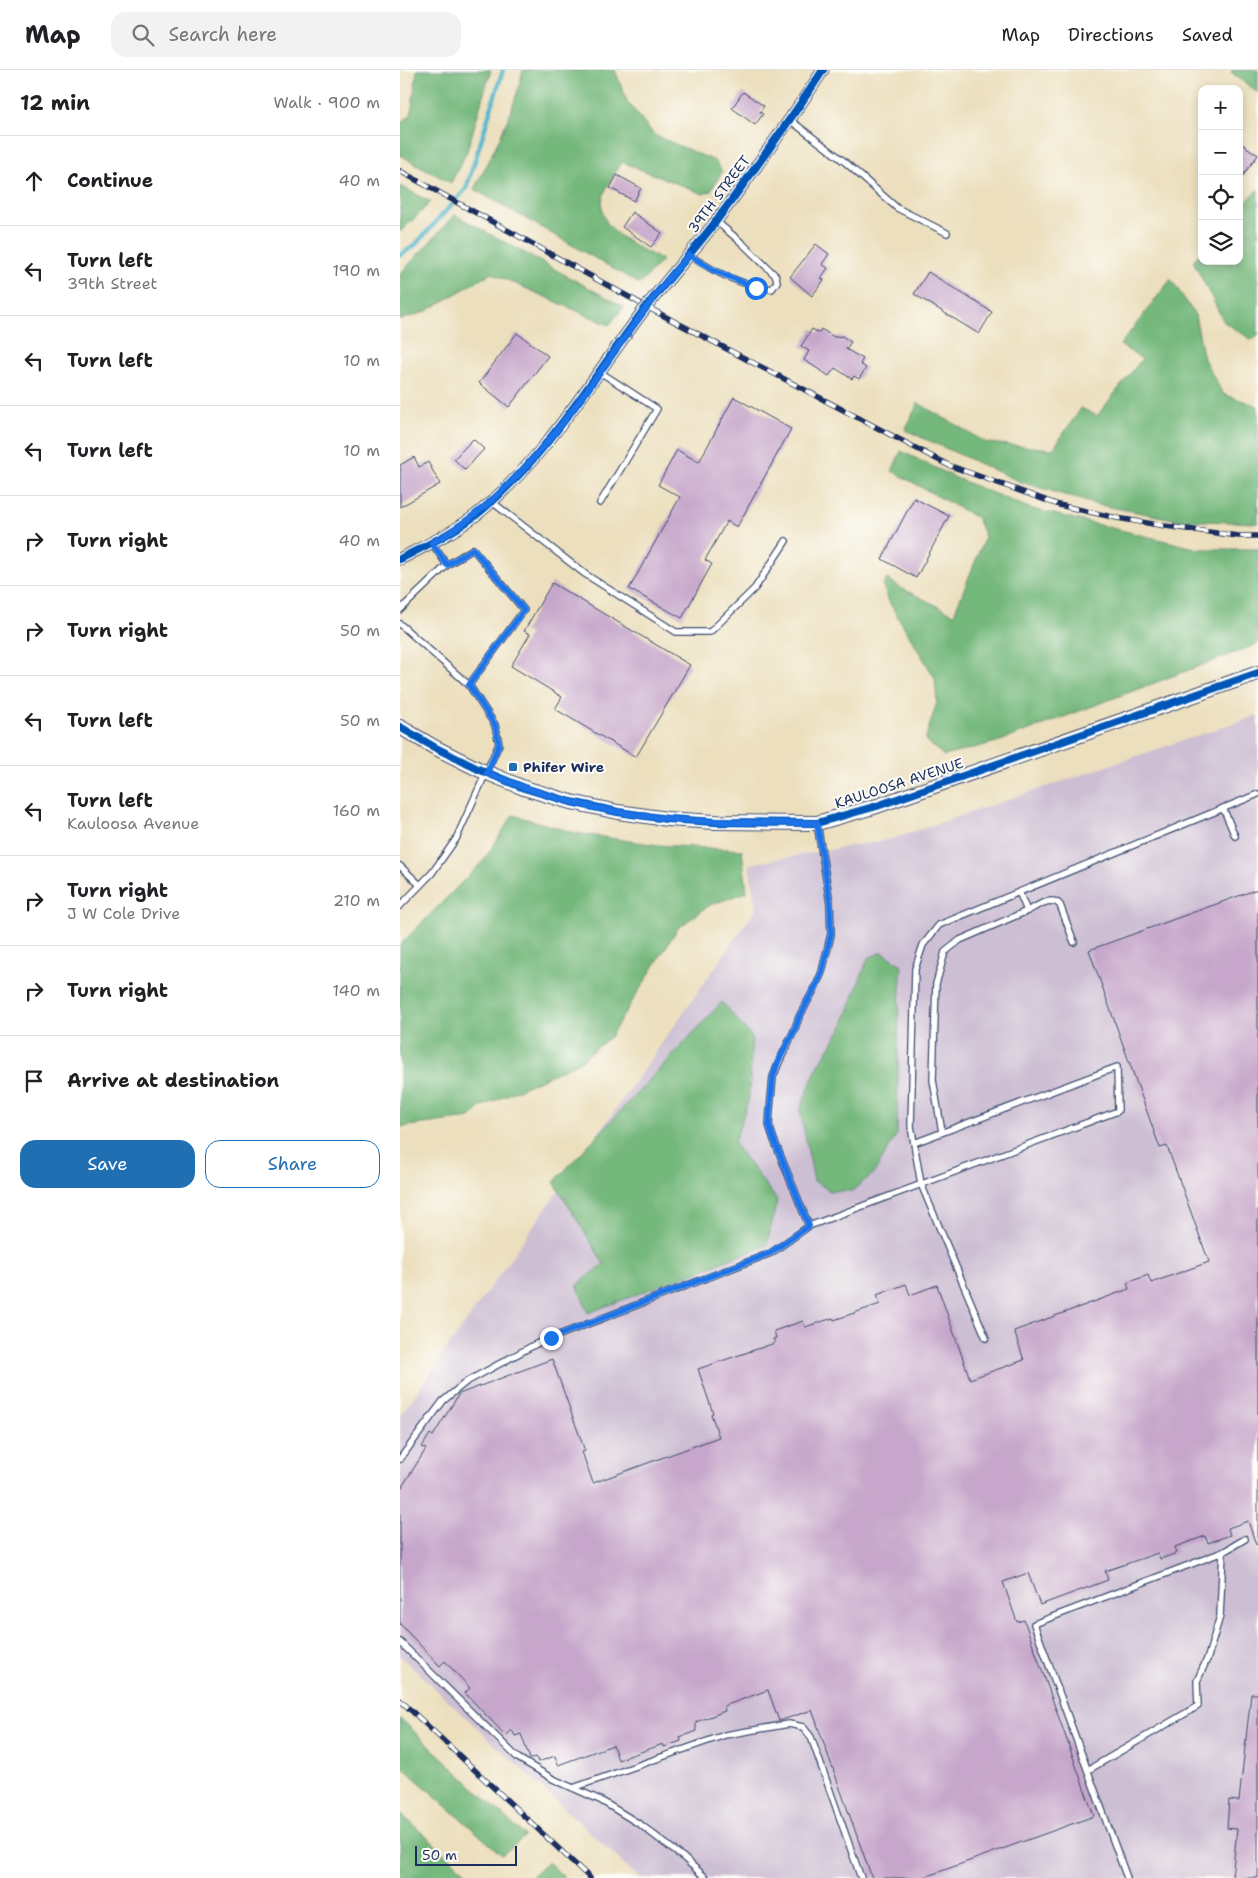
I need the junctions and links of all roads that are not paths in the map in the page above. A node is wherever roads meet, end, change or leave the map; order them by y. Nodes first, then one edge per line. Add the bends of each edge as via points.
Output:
1 (823, 70) edge
2 (790, 120) junction
3 (716, 221) junction
4 (947, 234) dead end
5 (689, 255) junction
6 (600, 372) junction
7 (491, 501) junction
8 (600, 504) dead end
9 (786, 540) dead end
10 (432, 543) junction
11 (400, 559) edge
12 (447, 565) junction
13 (400, 610) edge
14 (400, 624) edge
15 (1258, 672) edge
16 (469, 685) junction
17 (400, 727) edge
18 (487, 773) junction
19 (1258, 794) edge
20 (1223, 808) junction
21 (817, 823) junction
22 (1235, 836) dead end
23 (400, 866) edge
24 (420, 885) junction
25 (1019, 892) junction
26 (400, 906) edge
27 (1027, 911) junction
28 (1074, 942) dead end
29 (942, 1132) junction
30 (914, 1143) junction
31 (920, 1184) junction
32 (809, 1226) junction
33 (986, 1338) dead end
34 (400, 1458) edge
35 (1245, 1539) dead end
36 (1223, 1552) junction
37 (400, 1642) edge
38 (1088, 1770) junction
39 (573, 1788) junction
40 (706, 1878) edge
41 (861, 1878) edge
42 (1127, 1878) edge

1 - 2 street, 39TH STREET
2 - 3 street, 39TH STREET
2 - 4 lane via 897,208
3 - 5 street, 39TH STREET
3 - 5 lane via 776,276 777,282 772,289 756,288 732,279
5 - 6 street, 39TH STREET
6 - 7 street, 39TH STREET via 523,470
6 - 8 lane via 657,409
7 - 9 lane via 585,574 676,632 710,632 755,588
7 - 10 street, 39TH STREET via 480,512
10 - 11 street, 39TH STREET
10 - 12 lane
12 - 13 lane
12 - 16 lane via 473,549 524,610
14 - 16 lane
15 - 21 street, KAULOOSA AVENUE via 877,806
16 - 18 lane via 495,725 499,744
17 - 18 street, KAULOOSA AVENUE
18 - 21 street, KAULOOSA AVENUE via 571,802 618,812 715,822
18 - 24 lane via 456,839
19 - 20 lane
20 - 22 lane
20 - 25 lane
21 - 32 lane via 830,903 831,934 822,972 773,1077 769,1125
23 - 24 lane
24 - 26 lane
25 - 27 lane
25 - 30 lane via 939,925 923,945 915,969 911,1126
27 - 28 lane via 1052,900 1057,901
27 - 29 lane via 960,940 945,952 936,984 933,1080
29 - 30 lane
29 - 31 lane via 1117,1067 1118,1111
30 - 31 lane
31 - 32 lane
31 - 33 lane
32 - 34 lane via 770,1253 536,1344 466,1382 443,1401
35 - 36 lane
36 - 38 lane via 1220,1616 1197,1681 1198,1706
36 - 38 lane via 1034,1624
37 - 39 lane via 518,1758
38 - 42 lane
39 - 40 lane via 641,1825
39 - 41 lane via 725,1735 789,1724 803,1727 810,1737

